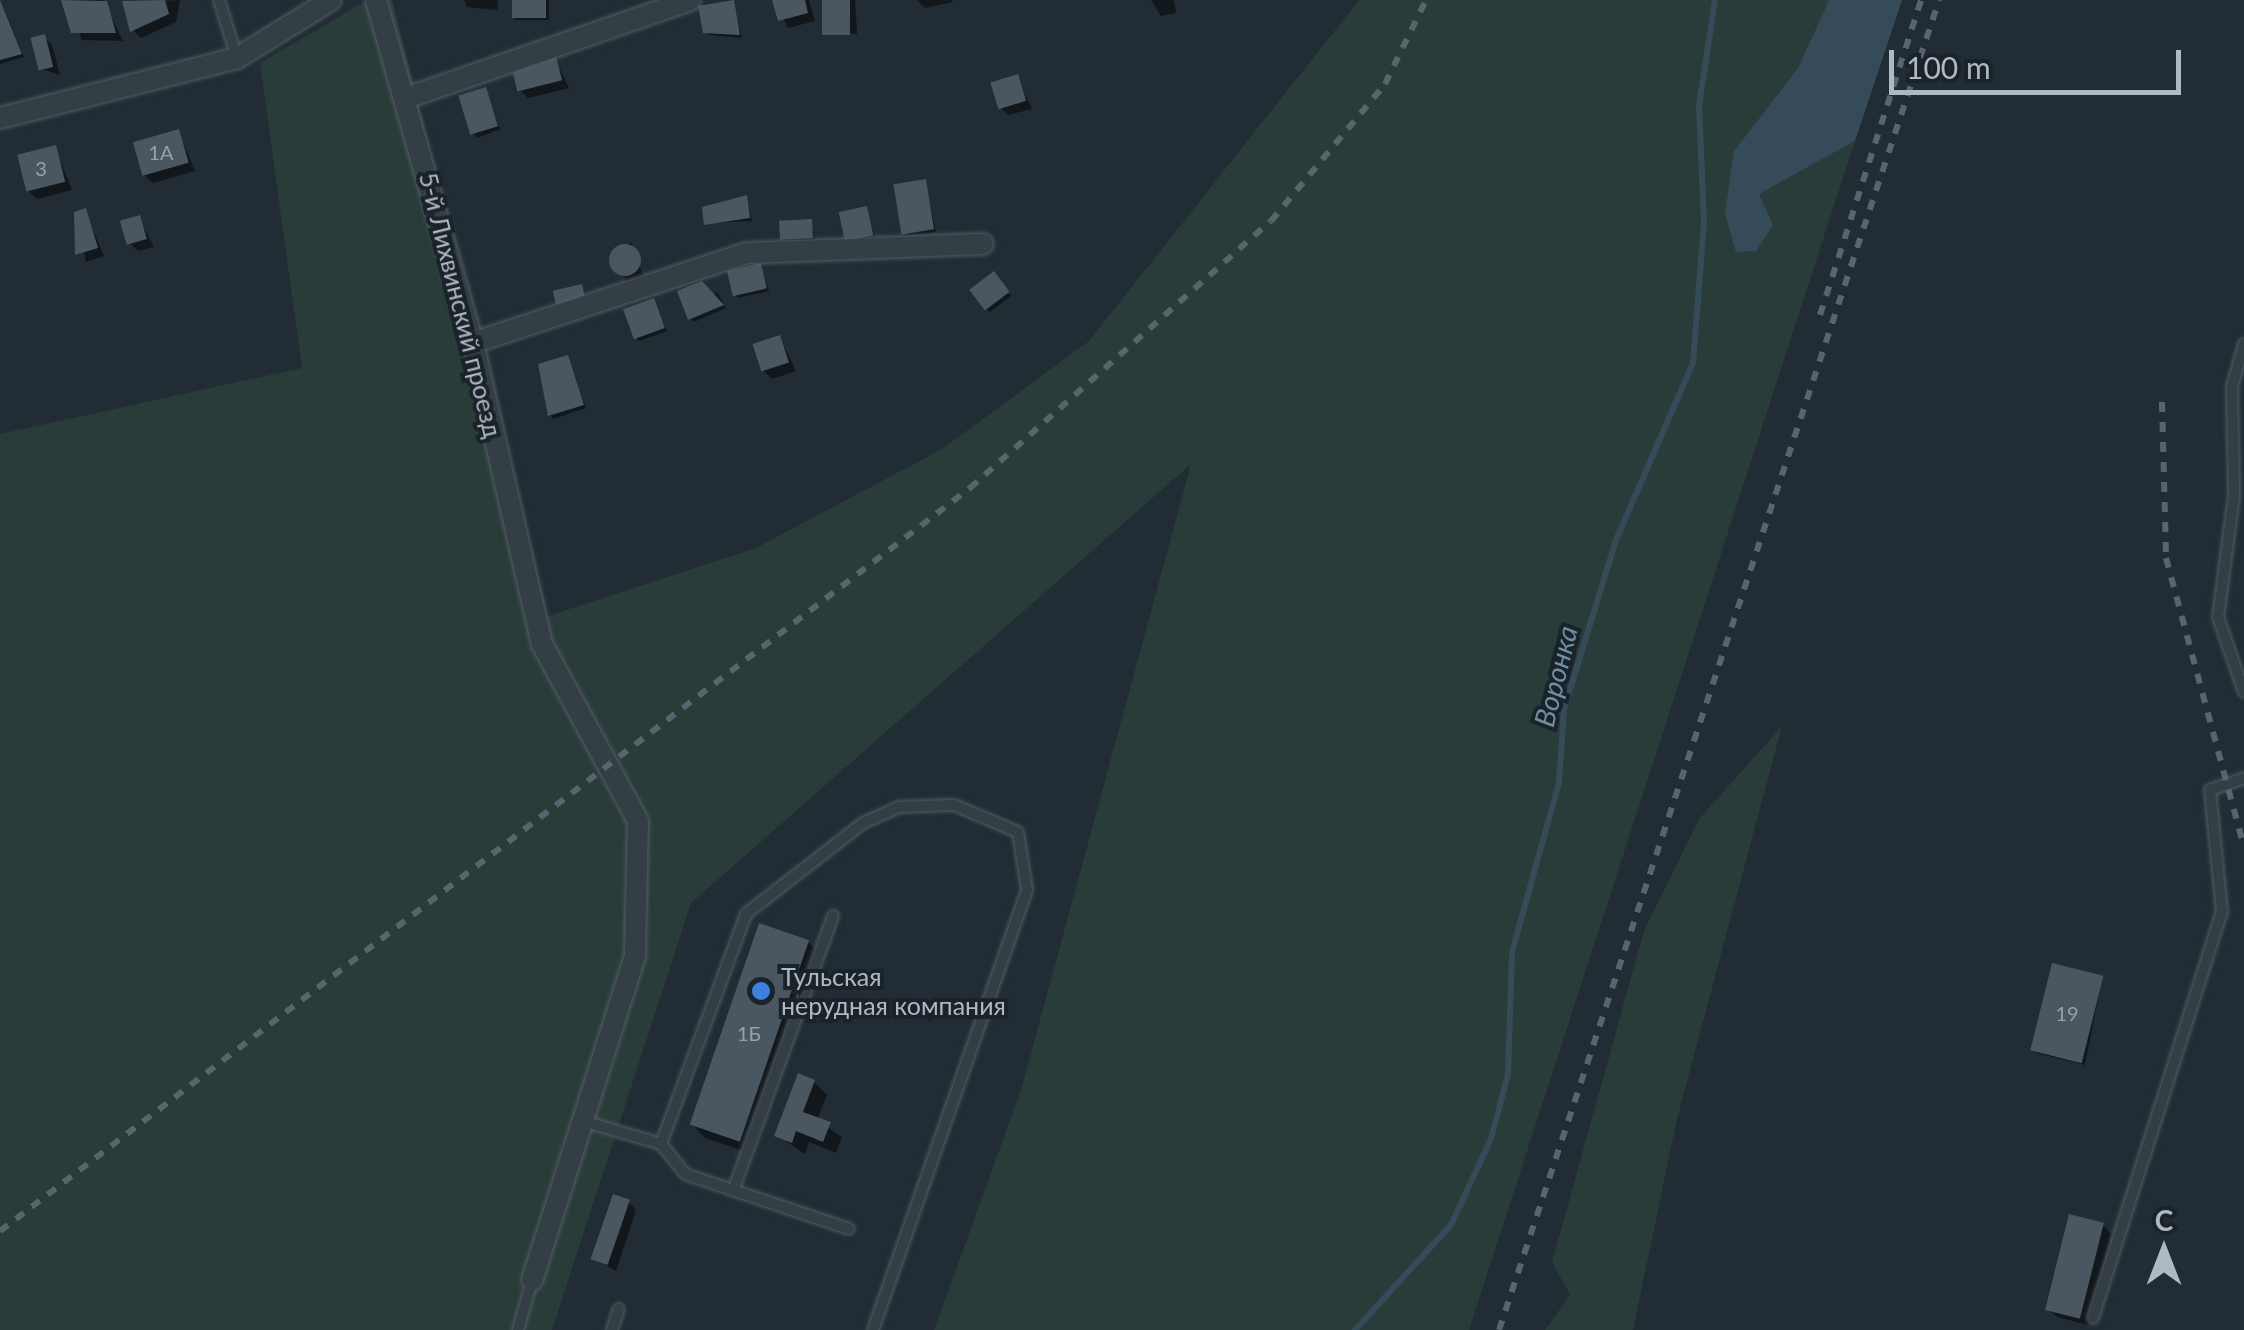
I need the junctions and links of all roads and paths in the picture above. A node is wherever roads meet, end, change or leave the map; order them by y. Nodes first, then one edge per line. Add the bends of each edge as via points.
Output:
1 (219, 0) edge
2 (330, 0) edge
3 (376, 0) edge
4 (690, 0) edge
5 (238, 58) junction
6 (410, 97) junction
7 (0, 118) edge
8 (982, 244) dead end
9 (472, 343) junction
10 (2244, 344) edge
11 (2244, 692) edge
12 (2244, 778) edge
13 (833, 916) dead end
14 (583, 1121) junction
15 (661, 1144) junction
16 (733, 1190) junction
17 (849, 1230) dead end
18 (532, 1280) joint
19 (619, 1309) dead end
20 (2093, 1318) dead end
21 (518, 1330) edge
22 (612, 1330) edge
23 (873, 1330) edge

1 - 5 lane
2 - 5 street
3 - 6 street, 5-й Лихвинский проезд
4 - 6 street
5 - 7 street
6 - 9 street, 5-й Лихвинский проезд
8 - 9 street via 746,253
9 - 14 street, 5-й Лихвинский проезд via 532,614 638,828 639,937
10 - 11 lane via 2232,387 2234,496 2218,617
12 - 20 lane via 2210,790 2222,912
13 - 16 lane
14 - 15 lane
14 - 18 street, 5-й Лихвинский проезд
15 - 16 lane via 686,1174
15 - 23 lane via 738,933 758,900 899,807 969,806 1018,832 1028,890
16 - 17 lane
18 - 21 lane
19 - 22 lane

